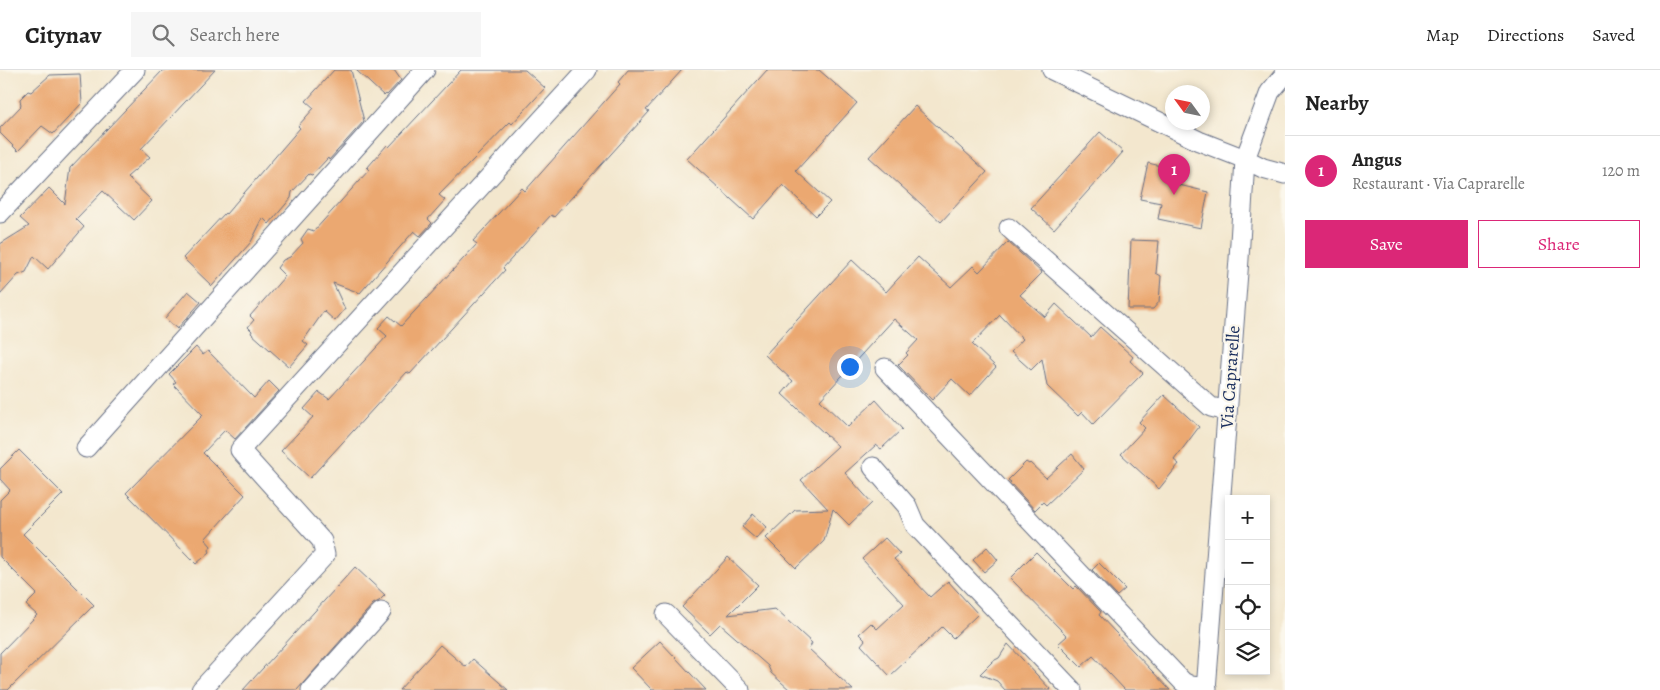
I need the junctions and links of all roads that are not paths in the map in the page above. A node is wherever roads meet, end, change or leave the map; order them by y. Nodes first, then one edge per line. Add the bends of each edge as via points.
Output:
1 (135, 70) edge
2 (425, 70) edge
3 (587, 70) edge
4 (1052, 70) edge
5 (1285, 74) edge
6 (1245, 159) junction
7 (1285, 174) edge
8 (0, 213) edge
9 (1009, 228) dead end
10 (885, 368) dead end
11 (1227, 411) junction
12 (86, 448) dead end
13 (873, 467) dead end
14 (381, 612) dead end
15 (666, 614) dead end
16 (1206, 689) edge
17 (201, 690) edge
18 (311, 690) edge
19 (740, 690) edge
20 (1072, 690) edge

1 - 8 street
2 - 12 street
3 - 17 street via 240,450 322,541 325,556
4 - 6 street via 1199,141
5 - 6 street, Via Caprarelle via 1270,92
6 - 7 street
6 - 11 street, Via Caprarelle
9 - 11 street via 1211,407
10 - 16 street via 1183,682
11 - 16 street, Via Caprarelle
13 - 20 street via 907,506 915,525
14 - 18 street
15 - 19 street

